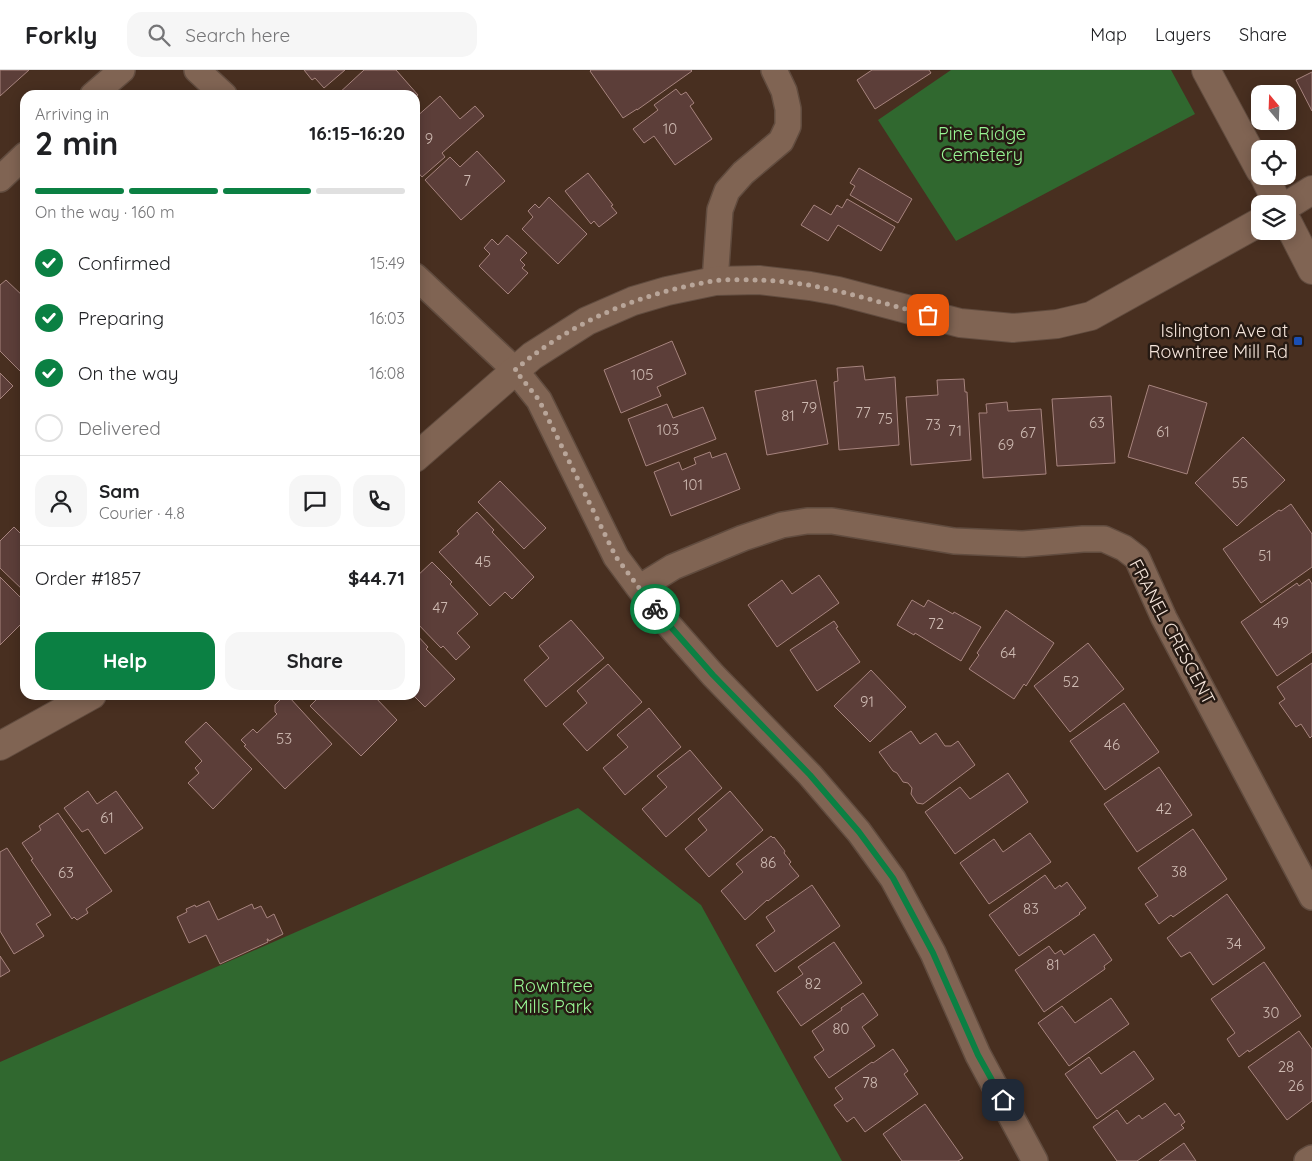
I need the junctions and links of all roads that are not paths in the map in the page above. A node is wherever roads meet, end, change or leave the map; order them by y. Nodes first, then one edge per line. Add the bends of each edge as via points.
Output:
1 (122, 70) edge
2 (198, 70) edge
3 (774, 70) edge
4 (1206, 70) edge
5 (99, 90) edge
6 (219, 90) edge
7 (1251, 153) edge
8 (20, 160) edge
9 (0, 179) edge
10 (1312, 190) edge
11 (1296, 200) edge
12 (1251, 227) edge
13 (1296, 239) edge
14 (1312, 270) edge
15 (420, 281) edge
16 (714, 281) junction
17 (515, 370) junction
18 (420, 454) edge
19 (639, 588) junction
20 (83, 700) edge
21 (0, 746) edge
22 (1312, 897) edge
23 (1312, 1158) edge
24 (1036, 1161) edge
25 (1307, 1161) edge

1 - 5 street
2 - 6 street
3 - 16 street via 784,91 788,126 781,141 727,191 720,210
4 - 7 street
8 - 9 street
10 - 11 street
12 - 16 street via 1091,316 1057,324 1012,328 960,323 810,286 759,280
13 - 14 street
15 - 17 street
16 - 17 street via 633,301 587,321
17 - 18 street
17 - 19 street via 539,400 616,557
19 - 22 street, FRANEL CRESCENT via 674,567 743,538 782,524 807,521 832,521 954,541 1023,544 1104,539 1124,548 1136,558 1164,618
19 - 24 street via 713,675 810,775 893,878 933,953 978,1055
20 - 21 street
23 - 25 street

